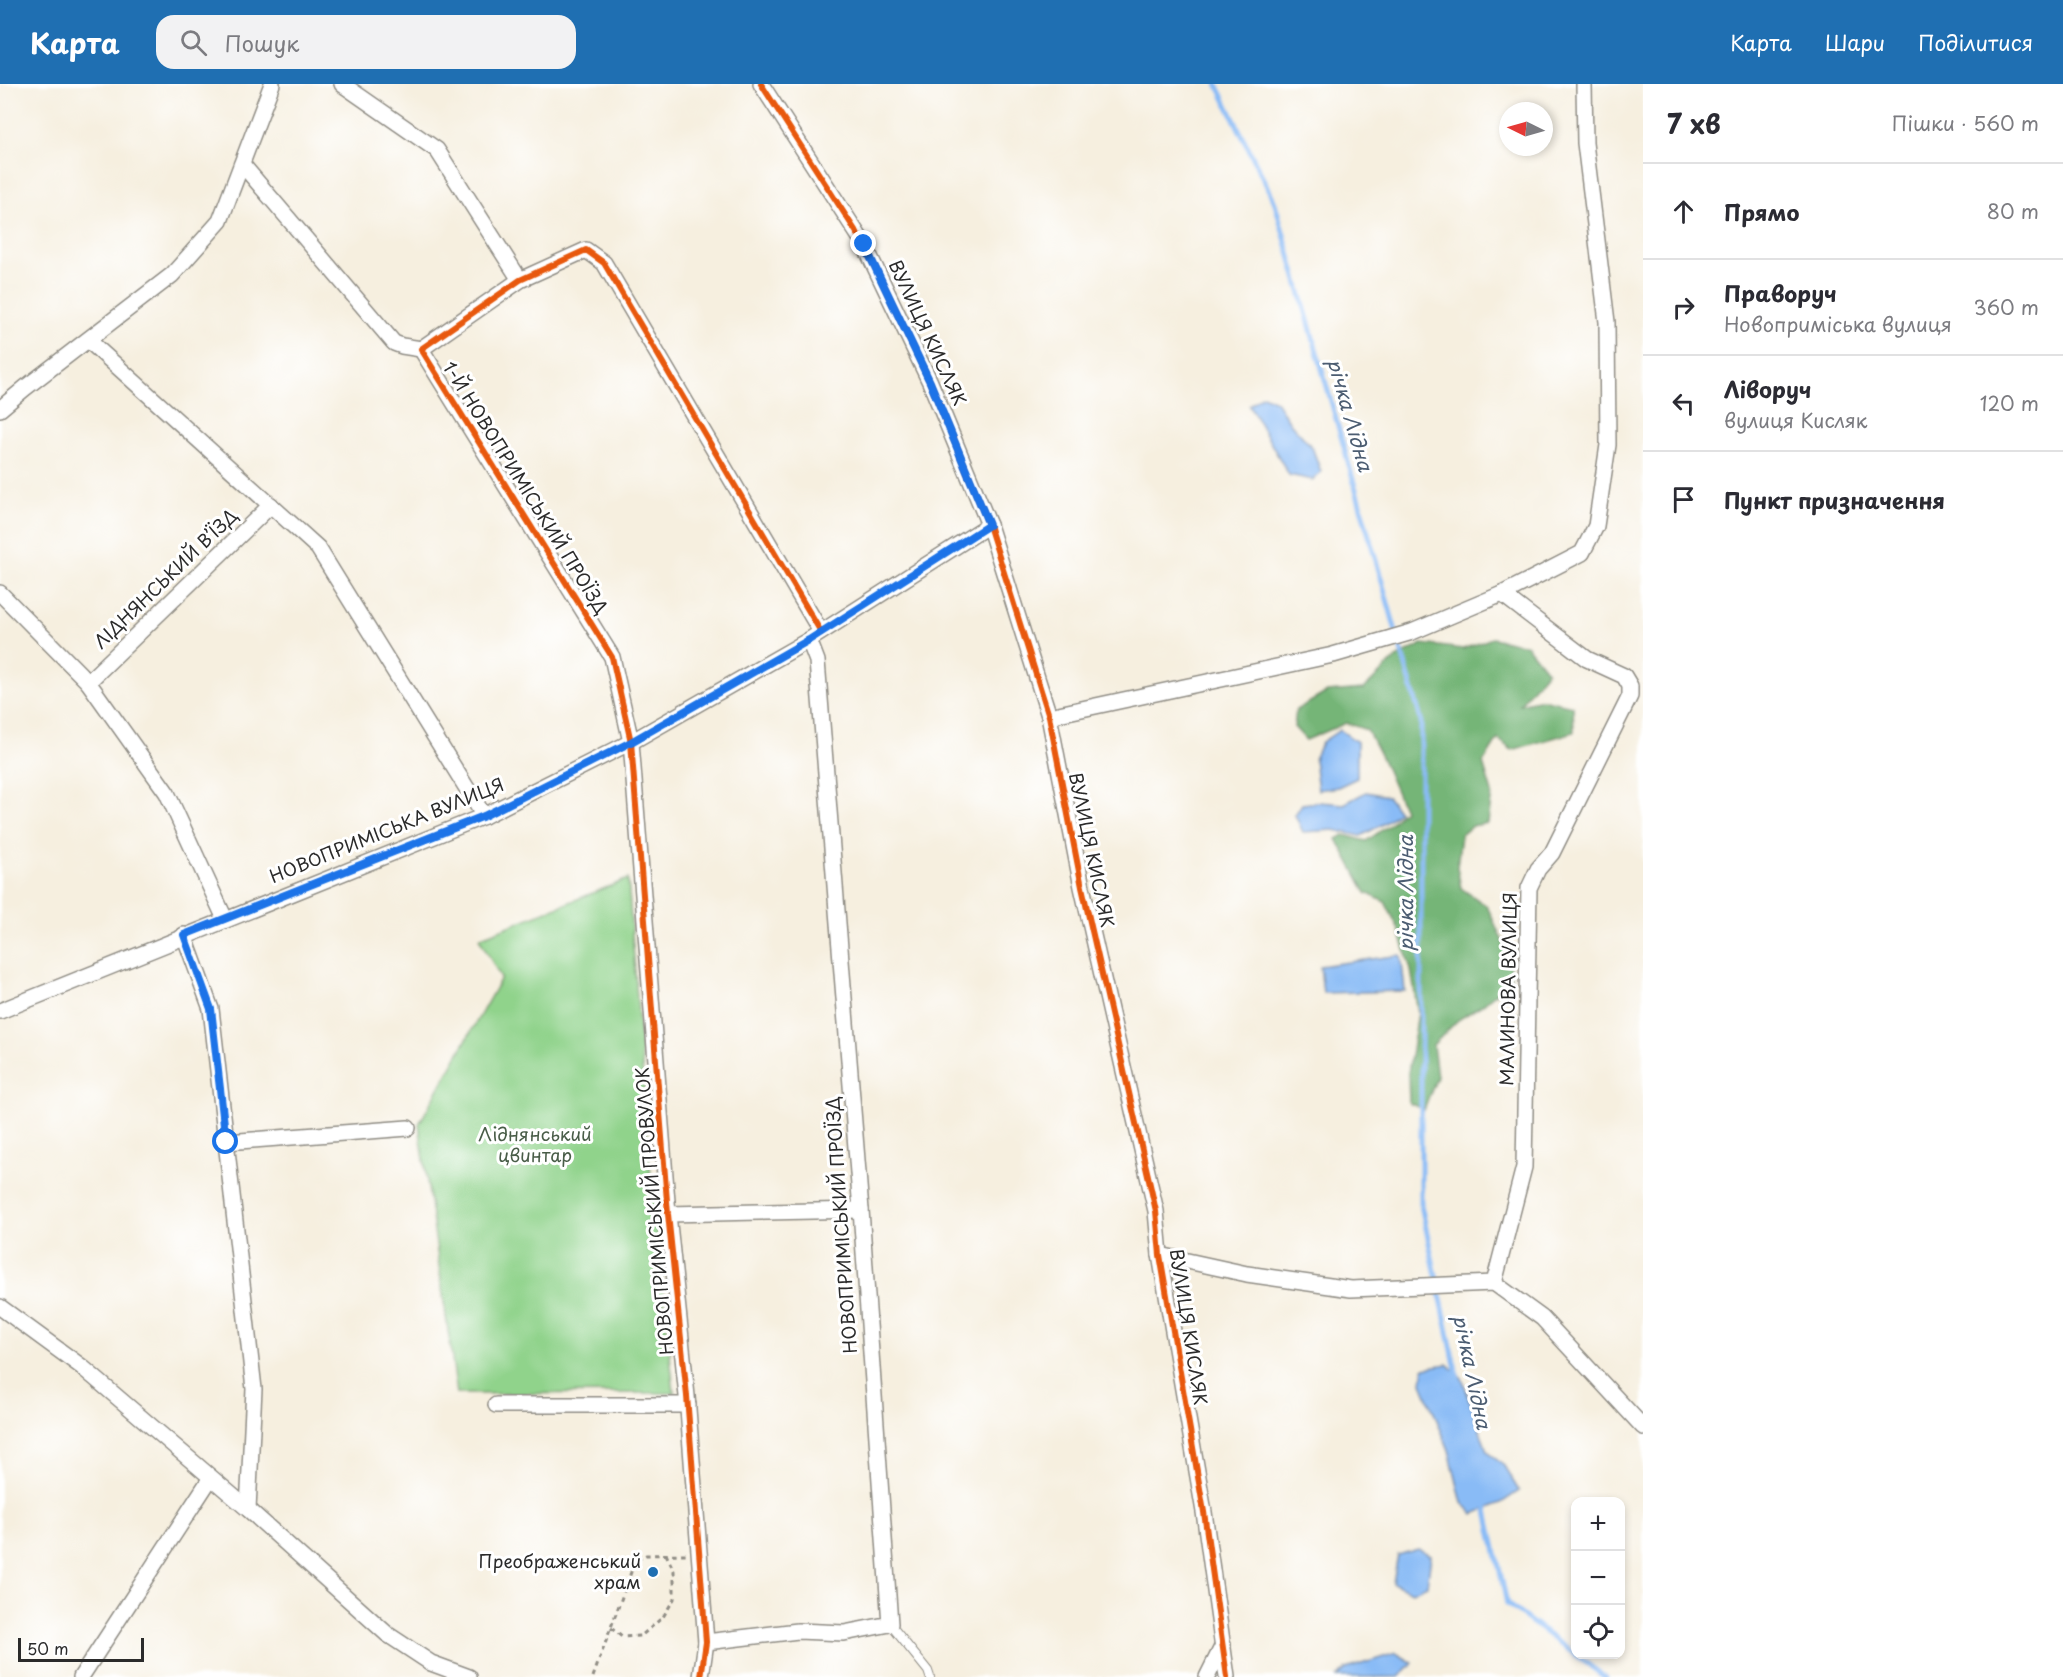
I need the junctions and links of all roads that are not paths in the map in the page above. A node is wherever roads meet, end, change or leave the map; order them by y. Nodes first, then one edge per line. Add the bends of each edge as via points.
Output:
1 (272, 84) edge
2 (342, 84) edge
3 (1584, 84) edge
4 (759, 86) edge
5 (242, 164) junction
6 (520, 280) junction
7 (88, 340) junction
8 (421, 349) junction
9 (0, 409) edge
10 (271, 505) junction
11 (989, 525) junction
12 (0, 593) edge
13 (1502, 594) junction
14 (815, 636) junction
15 (88, 682) junction
16 (1049, 716) junction
17 (631, 742) junction
18 (484, 816) junction
19 (225, 919) junction
20 (184, 935) junction
21 (0, 1011) edge
22 (408, 1128) dead end
23 (226, 1142) junction
24 (861, 1210) junction
25 (668, 1214) junction
26 (1160, 1256) junction
27 (1494, 1283) junction
28 (0, 1307) edge
29 (495, 1405) dead end
30 (688, 1405) junction
31 (1643, 1427) edge
32 (210, 1479) junction
33 (248, 1509) junction
34 (890, 1624) junction
35 (706, 1642) junction
36 (1223, 1644) junction
37 (81, 1677) edge
38 (469, 1677) edge
39 (700, 1677) edge
40 (930, 1677) edge
41 (1207, 1677) edge
42 (1227, 1677) edge

1 - 5 street
2 - 6 street via 437,150
3 - 13 street via 1585,143 1607,322 1606,464 1596,526 1582,553
4 - 11 street, ВУЛИЦЯ КИСЛЯК via 864,244 930,382
5 - 7 street via 220,221 172,275
5 - 8 street, 1-Й НОВОПРИМІСЬКИЙ ПРОЇЗД via 394,342
6 - 8 street, 1-Й НОВОПРИМІСЬКИЙ ПРОЇЗД
6 - 14 street, 1-Й НОВОПРИМІСЬКИЙ ПРОЇЗД via 586,250 604,263
7 - 9 street
7 - 10 street
8 - 17 street, 1-Й НОВОПРИМІСЬКИЙ ПРОЇЗД via 612,657
10 - 15 street, ЛІДНЯНСЬКИЙ В’ЇЗД
10 - 18 street via 318,548
11 - 14 street, НОВОПРИМІСЬКА ВУЛИЦЯ
11 - 16 street, ВУЛИЦЯ КИСЛЯК
12 - 15 street
13 - 16 street via 1412,632 1333,655
13 - 27 street, МАЛИНОВА ВУЛИЦЯ via 1587,659 1624,676 1631,689 1552,853 1538,868 1530,888 1524,1167
14 - 17 street, НОВОПРИМІСЬКА ВУЛИЦЯ
14 - 24 street, НОВОПРИМІСЬКИЙ ПРОЇЗД
15 - 19 street via 167,792
16 - 26 street, ВУЛИЦЯ КИСЛЯК via 1082,887 1156,1211
17 - 18 street, НОВОПРИМІСЬКА ВУЛИЦЯ
17 - 25 street, НОВОПРИМІСЬКИЙ ПРОВУЛОК
18 - 19 street, НОВОПРИМІСЬКА ВУЛИЦЯ
19 - 20 street, НОВОПРИМІСЬКА ВУЛИЦЯ
20 - 21 street, НОВОПРИМІСЬКА ВУЛИЦЯ
20 - 23 street via 211,1009
22 - 23 street
23 - 33 street via 254,1389
24 - 25 street
24 - 34 street, НОВОПРИМІСЬКИЙ ПРОЇЗД
25 - 30 street, НОВОПРИМІСЬКИЙ ПРОВУЛОК
26 - 27 street via 1351,1290
26 - 36 street, ВУЛИЦЯ КИСЛЯК
27 - 31 street via 1542,1318
28 - 32 street via 82,1367
29 - 30 street
30 - 35 street, НОВОПРИМІСЬКИЙ ПРОВУЛОК
32 - 33 street
32 - 37 street
33 - 38 street via 387,1634 431,1664
34 - 35 street via 844,1633 798,1631
34 - 40 lane
35 - 39 street, НОВОПРИМІСЬКИЙ ПРОВУЛОК
36 - 41 street
36 - 42 street, ВУЛИЦЯ КИСЛЯК

